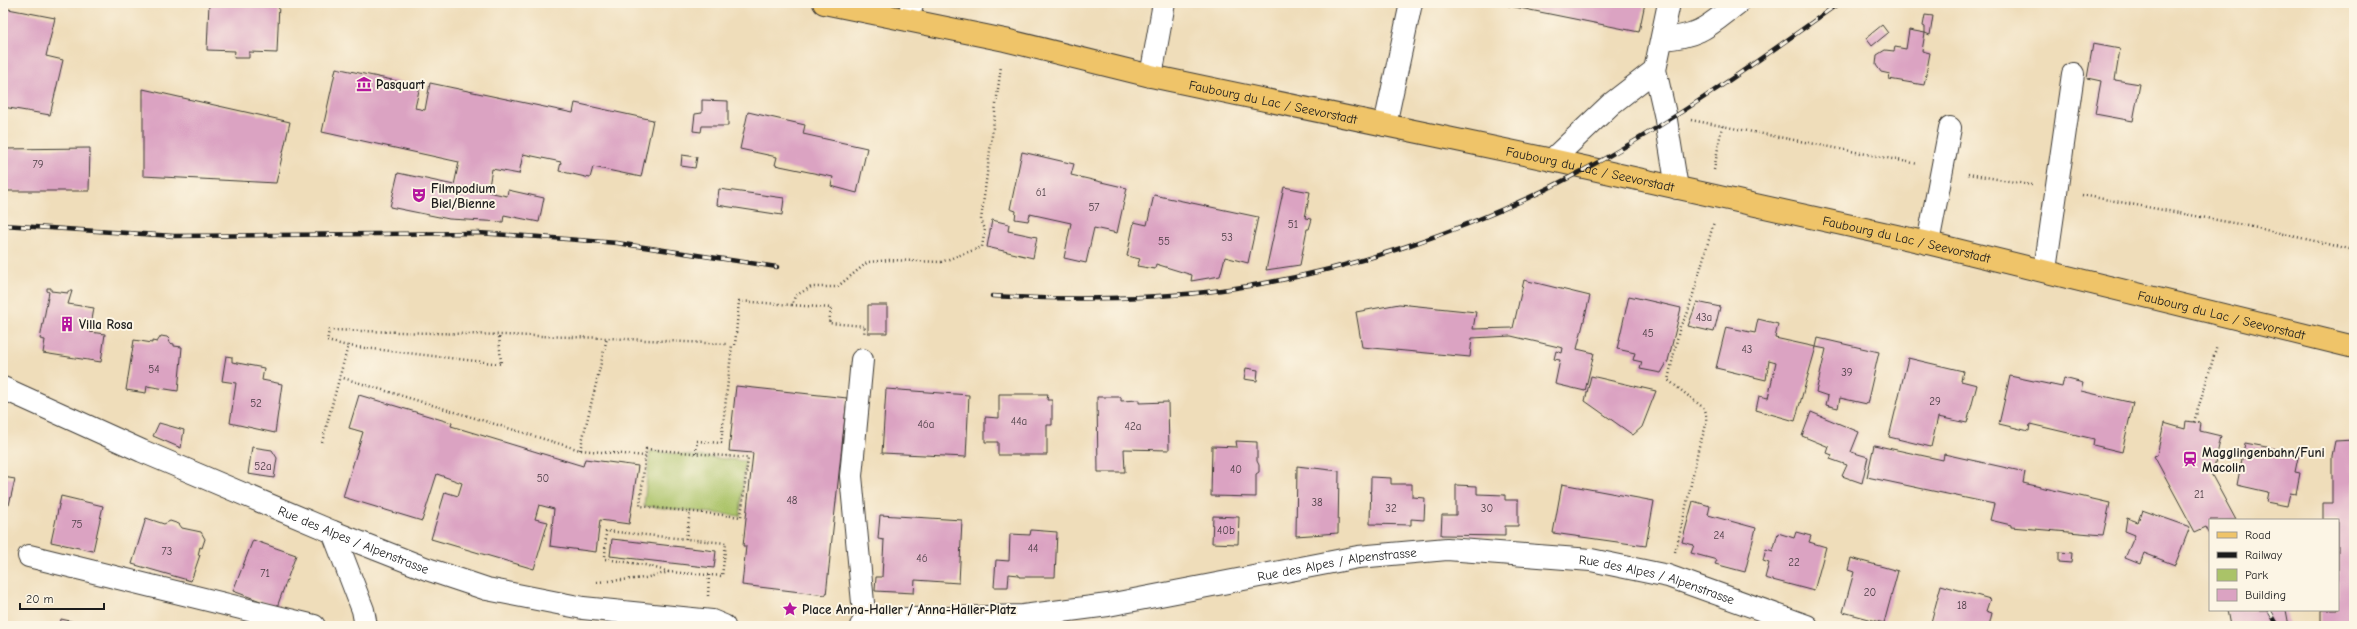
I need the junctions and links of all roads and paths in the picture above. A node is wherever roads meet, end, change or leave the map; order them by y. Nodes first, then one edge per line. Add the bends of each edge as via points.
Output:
1 (824, 3) edge
2 (1164, 3) edge
3 (1411, 3) edge
4 (1669, 3) edge
5 (1738, 3) edge
6 (910, 12) edge
7 (1662, 39) junction
8 (1001, 66) dead end
9 (1655, 70) junction
10 (2074, 74) dead end
11 (1151, 76) junction
12 (1666, 114) junction
13 (1385, 125) junction
14 (1950, 128) dead end
15 (1552, 160) junction
16 (1942, 169) junction
17 (1677, 188) junction
18 (2057, 190) junction
19 (1715, 219) dead end
20 (1928, 243) junction
21 (2354, 250) edge
22 (2045, 270) junction
23 (792, 305) junction
24 (499, 335) junction
25 (607, 338) junction
26 (726, 344) dead end
27 (348, 346) junction
28 (2217, 346) dead end
29 (2354, 347) edge
30 (862, 360) joint
31 (340, 377) junction
32 (3, 388) edge
33 (2194, 422) dead end
34 (322, 442) dead end
35 (580, 450) junction
36 (696, 453) junction
37 (645, 456) junction
38 (690, 512) junction
39 (333, 532) junction
40 (686, 539) junction
41 (29, 556) dead end
42 (1674, 556) dead end
43 (669, 572) junction
44 (709, 575) junction
45 (594, 582) dead end
46 (708, 594) dead end
47 (863, 625) edge
48 (314, 626) edge
49 (366, 626) edge
50 (724, 626) edge
51 (1807, 626) edge

1 - 6 main road, Faubourg du Lac / Seevorstadt
2 - 11 street
3 - 13 street
4 - 7 street
5 - 7 street via 1703,31 1682,38
6 - 11 main road, Faubourg du Lac / Seevorstadt via 1005,40
7 - 9 street
8 - 23 path via 981,220 985,229 982,247 941,262 868,262 837,288 811,287 794,296
9 - 12 street
9 - 15 street via 1611,104
10 - 18 street
11 - 13 main road, Faubourg du Lac / Seevorstadt
12 - 16 path
12 - 17 street
13 - 15 main road, Faubourg du Lac / Seevorstadt
14 - 16 street
15 - 17 main road, Faubourg du Lac / Seevorstadt
16 - 18 path
16 - 20 street
17 - 20 main road, Faubourg du Lac / Seevorstadt
18 - 21 path via 2244,225
18 - 22 street
19 - 42 path via 1687,315 1680,326 1668,380 1705,409 1706,416 1705,434 1699,448
20 - 22 main road, Faubourg du Lac / Seevorstadt
22 - 29 main road, Faubourg du Lac / Seevorstadt
23 - 30 path via 831,308 829,323 865,326
23 - 36 path via 738,301 721,443 697,441
24 - 25 path
24 - 27 path via 501,364
24 - 27 path via 329,330 328,341
25 - 26 path
25 - 35 path
27 - 31 path
28 - 33 path
30 - 47 street via 851,476
31 - 34 path
31 - 35 path
32 - 39 street, Rue des Alpes / Alpenstrasse via 149,454
35 - 37 path
36 - 37 path via 646,449
36 - 38 path via 748,458 741,517
37 - 38 path via 640,506
38 - 40 path
39 - 49 street via 363,610
39 - 50 street, Rue des Alpes / Alpenstrasse via 427,569 487,589 583,608 712,621
40 - 43 path via 606,531 605,559 645,565
40 - 44 path via 726,543 722,576
41 - 48 street
43 - 44 path
43 - 45 path via 645,578
44 - 46 path
47 - 51 street, Rue des Alpes / Alpenstrasse via 872,620 883,619 1023,616 1108,605 1358,557 1447,549 1591,560 1668,576

